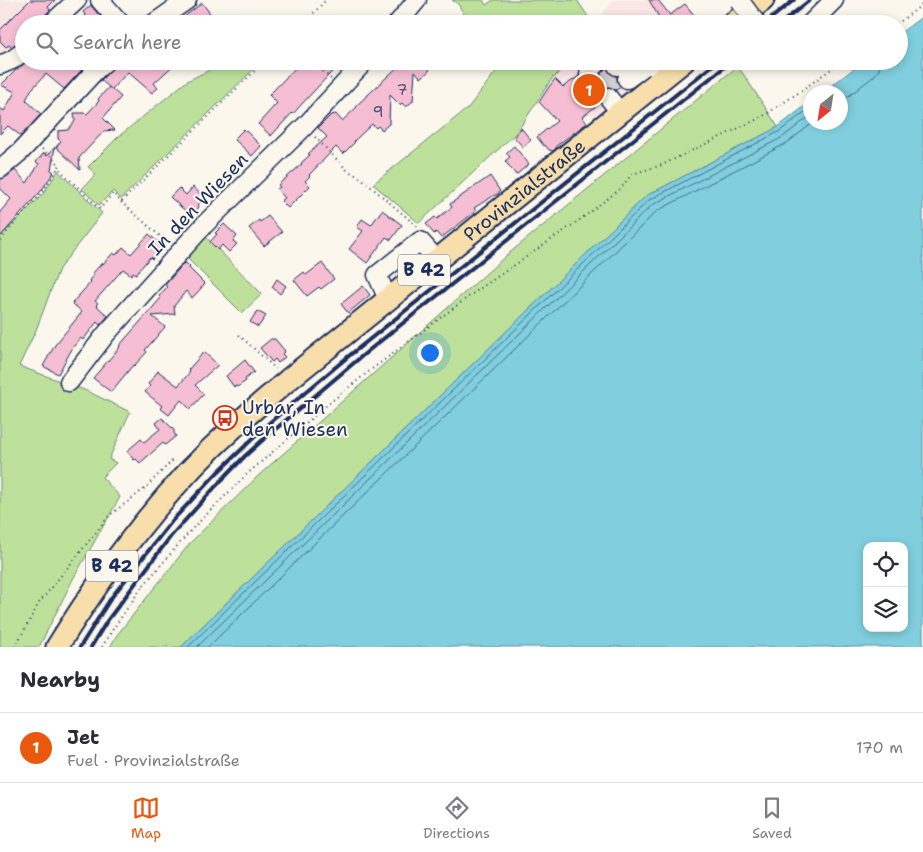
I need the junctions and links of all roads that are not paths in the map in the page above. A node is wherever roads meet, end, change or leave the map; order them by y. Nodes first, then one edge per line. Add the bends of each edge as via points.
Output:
1 (100, 0) edge
2 (187, 0) edge
3 (417, 0) edge
4 (739, 0) edge
5 (763, 0) edge
6 (834, 0) edge
7 (71, 2) edge
8 (59, 15) edge
9 (113, 15) edge
10 (165, 15) edge
11 (405, 15) edge
12 (744, 15) edge
13 (750, 15) edge
14 (819, 15) edge
15 (15, 58) edge
16 (0, 65) edge
17 (91, 70) edge
18 (357, 70) edge
19 (660, 70) edge
20 (673, 70) edge
21 (665, 76) junction
22 (0, 169) edge
23 (69, 382) dead end
24 (57, 647) edge

1 - 9 street
2 - 10 street
3 - 11 street
4 - 13 street, bridge
5 - 12 main road
6 - 14 street
7 - 8 street
15 - 16 street
17 - 22 street via 31,140
18 - 23 street, In den Wiesen via 179,252 106,334
19 - 21 street
20 - 21 main road, Provinzialstraße / B 42
21 - 24 main road, Provinzialstraße / B 42 via 614,105 437,260 232,428 173,489 116,561

